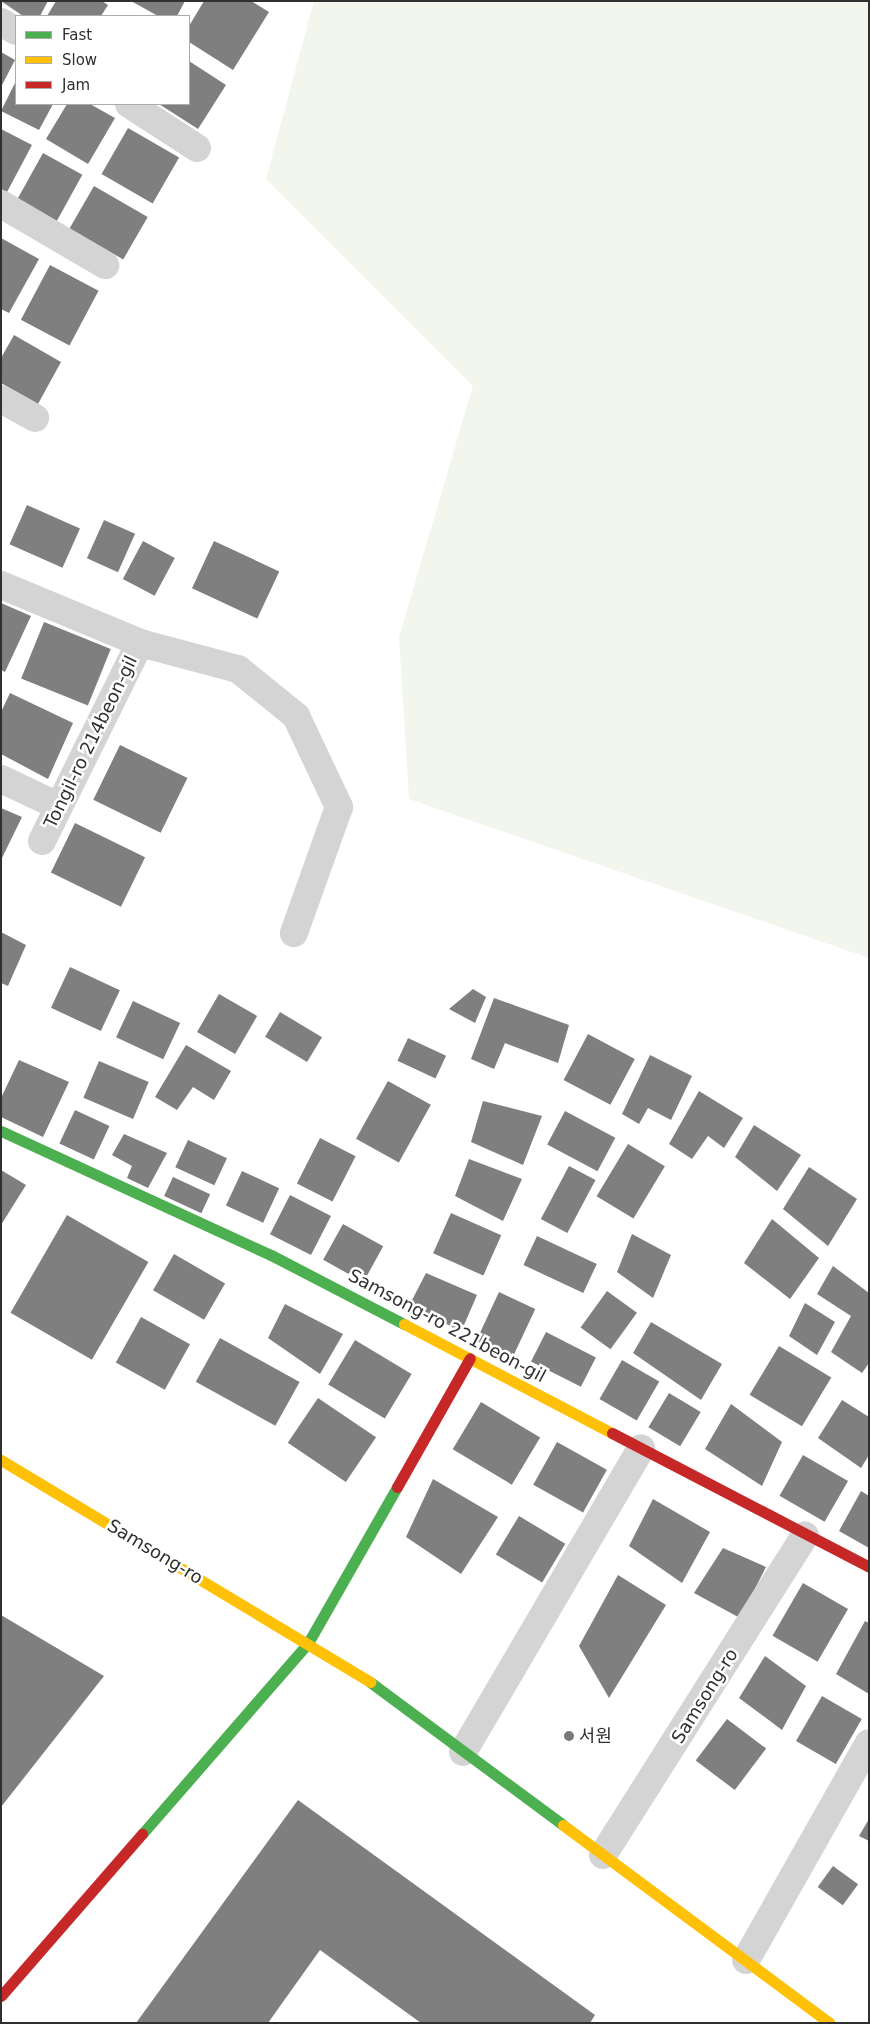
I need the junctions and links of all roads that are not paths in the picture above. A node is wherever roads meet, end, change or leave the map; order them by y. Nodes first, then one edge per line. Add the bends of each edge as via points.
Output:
1 (1, 22) edge
2 (15, 30) edge
3 (131, 105) edge
4 (197, 148) dead end
5 (1, 204) edge
6 (105, 265) dead end
7 (1, 399) edge
8 (35, 418) dead end
9 (1, 585) edge
10 (140, 643) junction
11 (1, 779) edge
12 (58, 806) junction
13 (42, 841) dead end
14 (294, 932) dead end
15 (1, 1132) edge
16 (470, 1358) junction
17 (641, 1448) junction
18 (1, 1460) edge
19 (805, 1535) junction
20 (869, 1567) edge
21 (308, 1644) junction
22 (869, 1743) edge
23 (463, 1752) junction
24 (603, 1855) junction
25 (746, 1960) junction
26 (1, 1996) edge
27 (830, 2023) edge

1 - 2 street
3 - 4 street
5 - 6 street
7 - 8 street
9 - 10 street, Tongil-ro 214beon-gil
10 - 12 street, Tongil-ro 214beon-gil
10 - 14 street, Tongil-ro 214beon-gil via 238,669 296,716 339,807
11 - 12 street
12 - 13 street, Tongil-ro 214beon-gil
15 - 16 street, Samsong-ro 221beon-gil via 271,1255
16 - 17 street, Samsong-ro 221beon-gil
16 - 21 street
17 - 19 street, Samsong-ro 221beon-gil
17 - 23 street
18 - 21 street, Samsong-ro
19 - 20 street, Samsong-ro 221beon-gil
19 - 24 street, Samsong-ro
21 - 23 street, Samsong-ro via 361,1675
21 - 26 street
22 - 25 street
23 - 24 street, Samsong-ro
24 - 25 street, Samsong-ro
25 - 27 street, Samsong-ro

